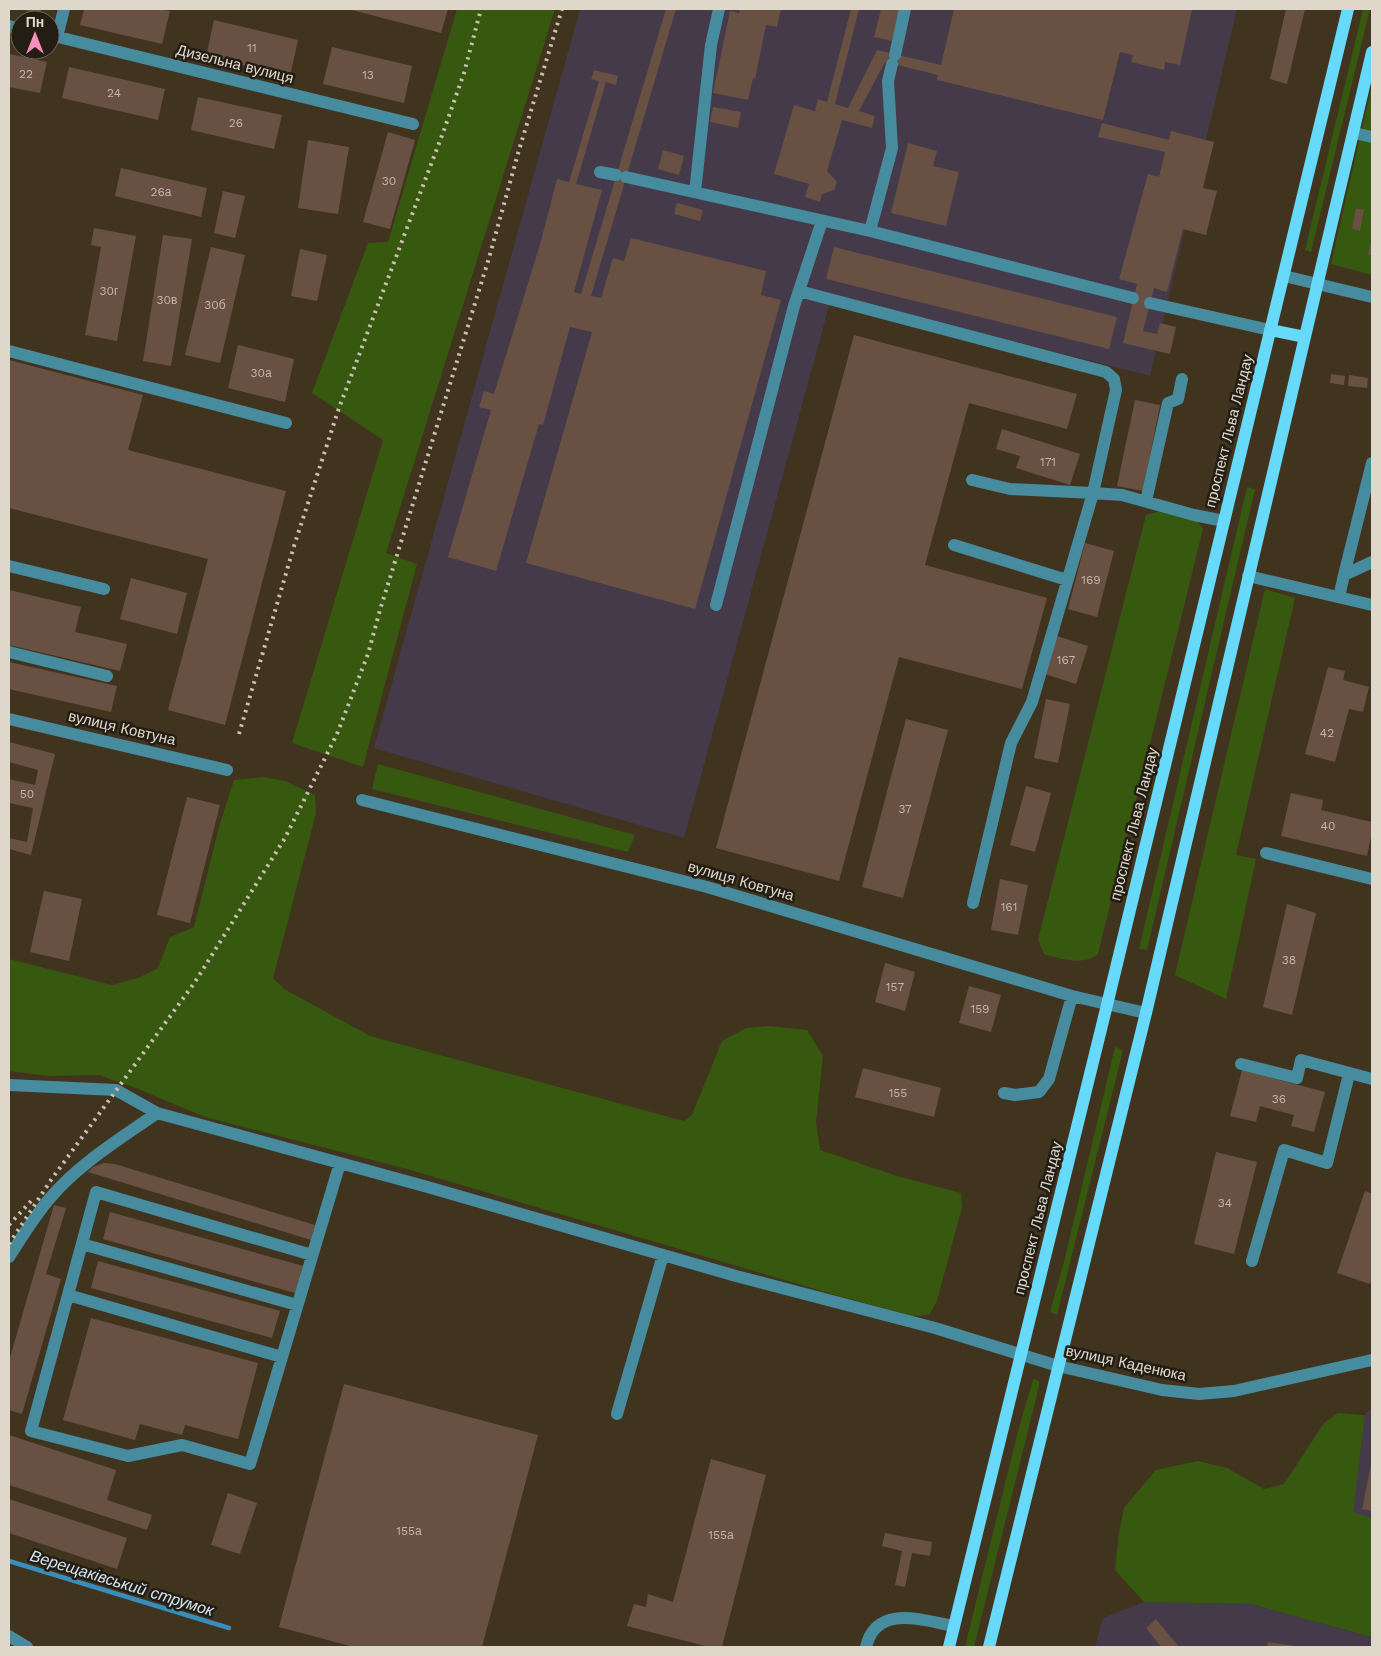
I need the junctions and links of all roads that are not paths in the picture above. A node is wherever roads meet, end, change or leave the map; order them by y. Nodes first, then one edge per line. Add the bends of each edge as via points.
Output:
1 (719, 9) edge
2 (905, 9) edge
3 (1348, 9) edge
4 (60, 38) edge
5 (1372, 52) edge
6 (413, 124) dead end
7 (1354, 133) junction
8 (1372, 137) edge
9 (600, 172) dead end
10 (695, 192) junction
11 (822, 220) junction
12 (870, 231) junction
13 (1284, 276) junction
14 (1318, 283) junction
15 (799, 292) junction
16 (1372, 297) edge
17 (1134, 298) dead end
18 (1150, 302) dead end
19 (1270, 330) junction
20 (1304, 337) junction
21 (9, 351) edge
22 (1182, 379) dead end
23 (286, 423) dead end
24 (1372, 463) edge
25 (972, 480) dead end
26 (1093, 493) junction
27 (1146, 501) junction
28 (1224, 521) junction
29 (954, 545) dead end
30 (1372, 562) edge
31 (9, 566) edge
32 (1344, 575) junction
33 (1248, 576) junction
34 (1067, 580) junction
35 (104, 589) dead end
36 (1339, 597) junction
37 (716, 605) dead end
38 (1372, 605) edge
39 (9, 652) edge
40 (107, 676) dead end
41 (9, 719) edge
42 (227, 770) dead end
43 (362, 800) dead end
44 (1266, 853) dead end
45 (1372, 879) edge
46 (973, 904) dead end
47 (1072, 996) junction
48 (1107, 1005) junction
49 (1146, 1013) junction
50 (1241, 1064) dead end
51 (1349, 1074) junction
52 (1372, 1079) edge
53 (9, 1085) edge
54 (1004, 1093) dead end
55 (157, 1113) junction
56 (340, 1163) junction
57 (82, 1244) junction
58 (312, 1255) junction
59 (663, 1255) junction
60 (9, 1257) edge
61 (1252, 1261) dead end
62 (68, 1295) junction
63 (297, 1305) junction
64 (1021, 1355) junction
65 (282, 1357) junction
66 (1372, 1360) edge
67 (1058, 1366) junction
68 (617, 1414) dead end
69 (954, 1626) junction
70 (9, 1636) edge
71 (27, 1647) edge
72 (866, 1647) edge
73 (948, 1647) edge
74 (989, 1647) edge

1 - 10 street via 711,45
2 - 12 street via 888,81 892,148
3 - 13 main road, проспект Льва Ландау
4 - 6 street, Дизельна вулиця
5 - 7 main road
7 - 8 street
7 - 14 main road
9 - 10 street
10 - 11 street
11 - 12 street
11 - 15 street
12 - 17 street
13 - 14 street
13 - 19 main road, проспект Льва Ландау
14 - 16 street
14 - 20 main road
15 - 26 street via 1106,372 1114,379 1116,390
15 - 37 street
18 - 19 street
19 - 20 main road
19 - 28 main road, проспект Льва Ландау
20 - 33 main road
21 - 23 street
22 - 27 street via 1178,399 1168,403
24 - 32 street
25 - 26 street via 1010,489
26 - 27 street
26 - 34 street
27 - 28 street
28 - 48 main road, проспект Льва Ландау
29 - 34 street
30 - 32 street
31 - 35 street
32 - 36 street
33 - 36 street
33 - 49 main road
34 - 46 street via 1032,702 1010,743
36 - 38 street
39 - 40 street
41 - 42 street, вулиця Ковтуна
43 - 47 street, вулиця Ковтуна via 707,887
44 - 45 street
47 - 48 street, вулиця Ковтуна
47 - 54 street via 1048,1079 1039,1092
48 - 49 street, вулиця Ковтуна
48 - 64 main road, проспект Льва Ландау
49 - 67 main road
50 - 51 street via 1297,1078 1301,1060
51 - 52 street
51 - 61 street via 1327,1163 1284,1150
53 - 55 street, вулиця Каденюка via 116,1090
55 - 56 street, вулиця Каденюка
55 - 60 street via 100,1153 61,1186
56 - 58 street
56 - 59 street, вулиця Каденюка
57 - 58 street via 96,1192
57 - 62 street
57 - 63 street
58 - 63 street
59 - 64 street, вулиця Каденюка
59 - 68 street
62 - 65 street
62 - 65 street via 31,1431 128,1456 182,1445 250,1464
63 - 65 street
64 - 67 street, вулиця Каденюка
64 - 69 main road, проспект Льва Ландау
66 - 67 street, вулиця Каденюка via 1234,1391 1199,1394 1162,1390
67 - 74 main road
69 - 72 street via 923,1620 890,1620 873,1629
69 - 73 main road, проспект Льва Ландау
70 - 71 street

